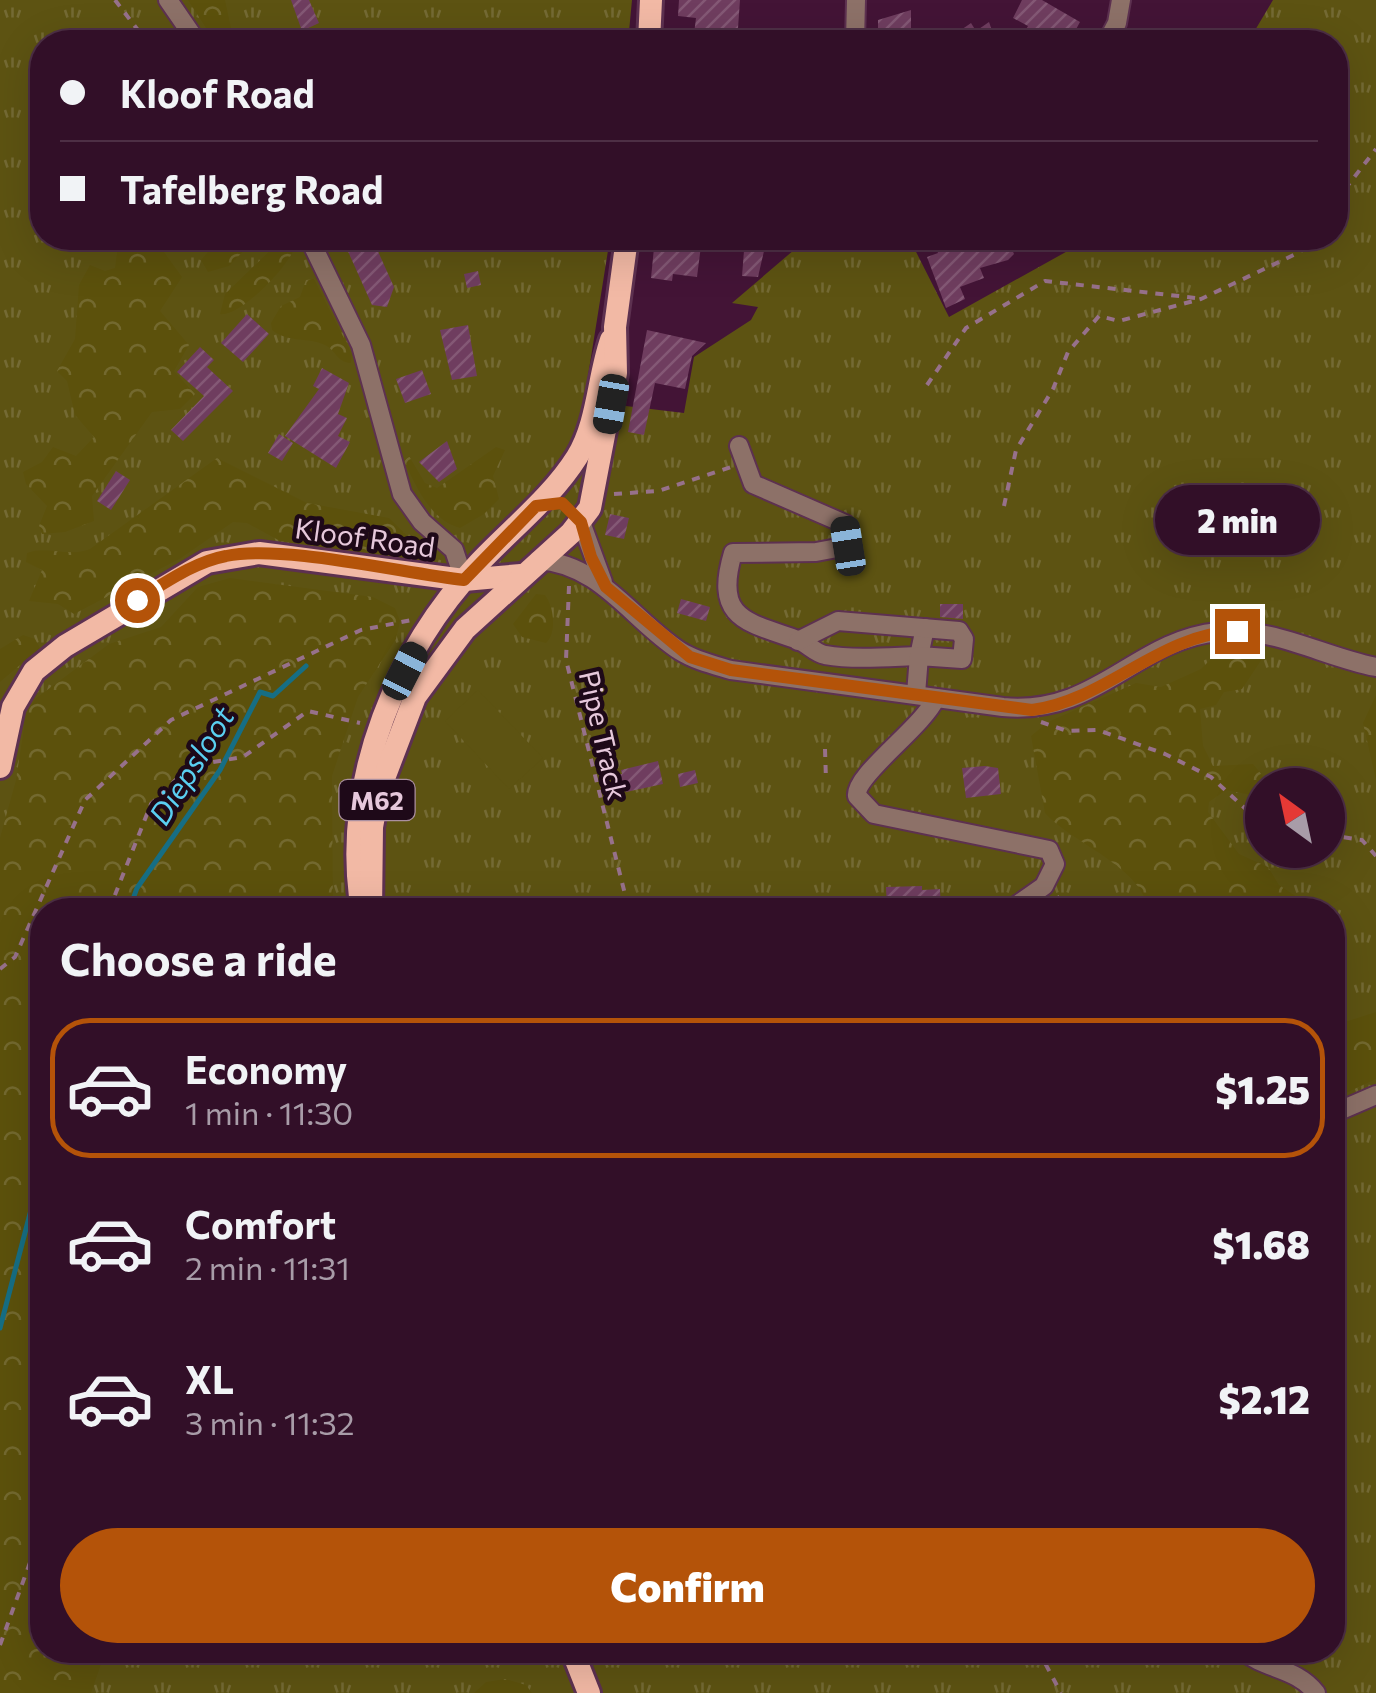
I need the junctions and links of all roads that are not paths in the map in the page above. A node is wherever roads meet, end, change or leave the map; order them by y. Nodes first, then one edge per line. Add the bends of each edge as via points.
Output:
1 (168, 0) edge
2 (651, 0) edge
3 (856, 0) edge
4 (1121, 0) edge
5 (189, 30) edge
6 (649, 30) edge
7 (855, 30) edge
8 (1114, 30) edge
9 (315, 250) edge
10 (625, 250) edge
11 (615, 327) junction
12 (742, 454) road end
13 (536, 506) junction
14 (581, 522) junction
15 (507, 534) junction
16 (530, 568) junction
17 (464, 580) junction
18 (606, 587) junction
19 (846, 622) junction
20 (925, 628) junction
21 (798, 640) junction
22 (847, 656) junction
23 (910, 656) junction
24 (1376, 667) edge
25 (907, 692) junction
26 (936, 698) junction
27 (0, 767) edge
28 (360, 898) edge
29 (371, 898) edge
30 (1025, 898) edge
31 (1376, 1095) edge
32 (1345, 1108) edge
33 (577, 1663) edge
34 (1260, 1663) edge
35 (589, 1693) edge
36 (1316, 1693) edge

1 - 5 street
2 - 6 main road
3 - 7 street
4 - 8 street
9 - 17 street via 360,345 402,494 454,550
10 - 11 main road, M62
11 - 13 main road, M62 via 584,442
11 - 14 main road, M62 via 616,373 598,482
12 - 21 street via 753,484 845,524 848,546 734,553 727,585 738,616 759,630
13 - 14 main road via 562,503
13 - 15 main road, M62
14 - 16 main road, M62
14 - 18 street
15 - 16 main road via 514,558
15 - 17 main road, M62
16 - 17 main road, Kloof Road
16 - 18 street via 569,566
16 - 29 main road, M62 via 435,664 394,744 372,827
17 - 27 main road, Kloof Road via 274,554 207,562 64,646 34,671 12,707
17 - 28 main road, M62 via 431,623 366,770 355,859
18 - 25 street via 670,644 700,661
19 - 20 street
19 - 21 street
19 - 22 street
20 - 23 street
20 - 23 street via 959,631 962,660
21 - 22 street via 822,654
22 - 23 street
23 - 25 street
24 - 26 street via 1255,633 1218,632 1182,640 1050,707
25 - 26 street
26 - 30 street via 923,722 861,778 857,796 874,814 1049,850 1055,864 1050,878
31 - 32 street
33 - 35 main road
34 - 36 street via 1293,1672

